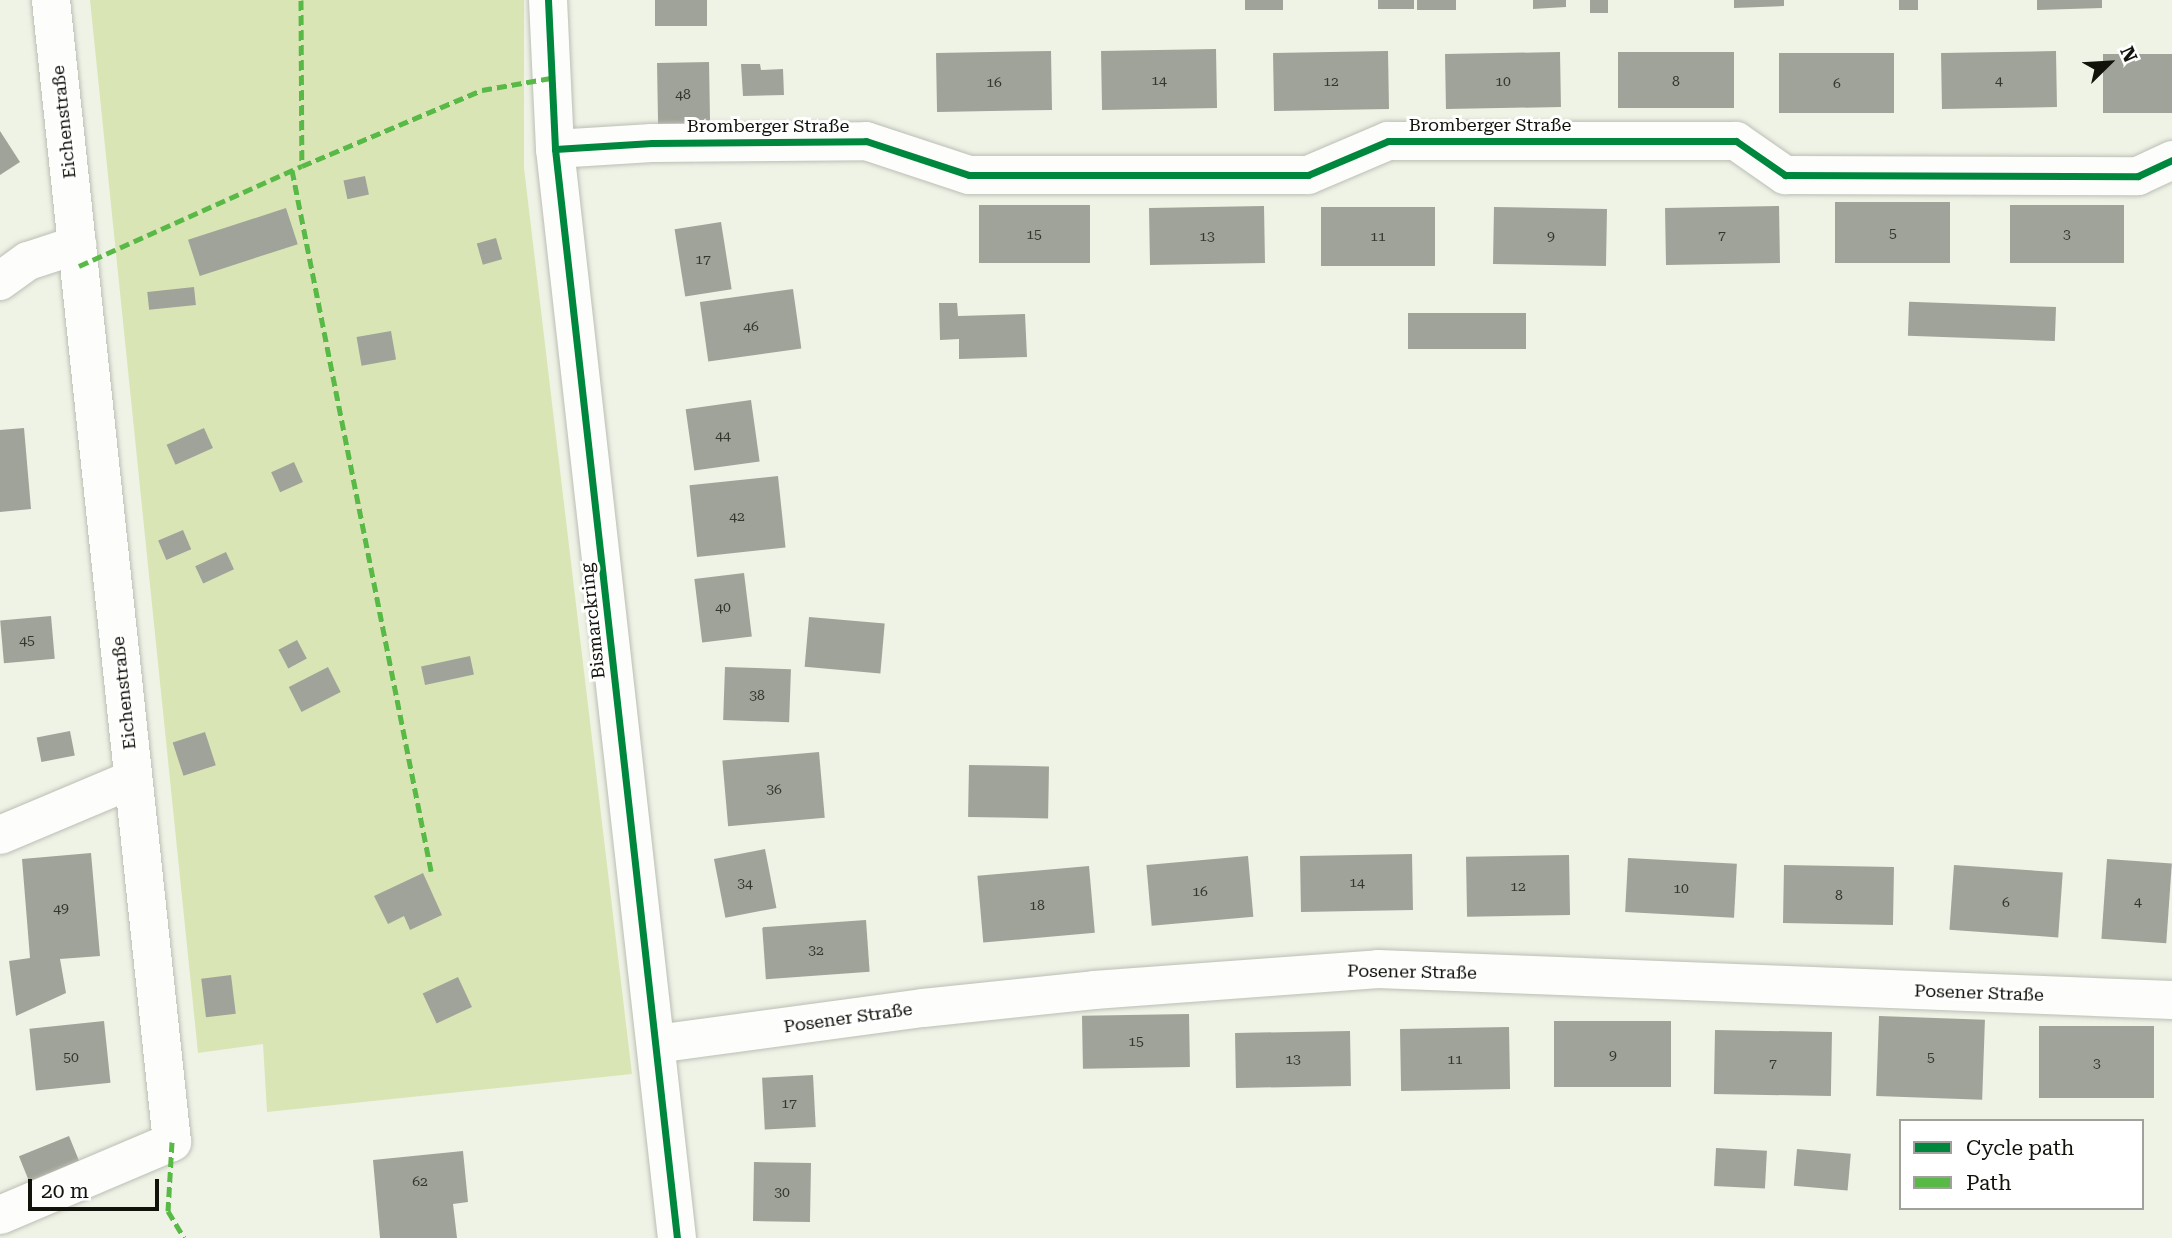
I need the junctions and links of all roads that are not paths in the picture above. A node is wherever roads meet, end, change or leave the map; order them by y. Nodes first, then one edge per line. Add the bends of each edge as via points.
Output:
1 (51, 0) edge
2 (548, 0) edge
3 (555, 149) junction
4 (2172, 160) edge
5 (77, 245) junction
6 (0, 281) edge
7 (133, 779) junction
8 (0, 835) edge
9 (2172, 1000) edge
10 (656, 1044) junction
11 (0, 1215) edge
12 (677, 1238) edge

1 - 5 street, Eichenstraße
2 - 3 street, Bismarckring
3 - 4 street, Bromberger Straße via 652,143 866,141 969,175 1308,175 1388,141 1736,141 1786,176 2138,176
3 - 10 street, Bismarckring
5 - 6 street via 28,261
5 - 7 street, Eichenstraße
7 - 8 street
7 - 11 street, Eichenstraße via 172,1142
9 - 10 street, Posener Straße via 1378,969 936,1006
10 - 12 street, Bismarckring

